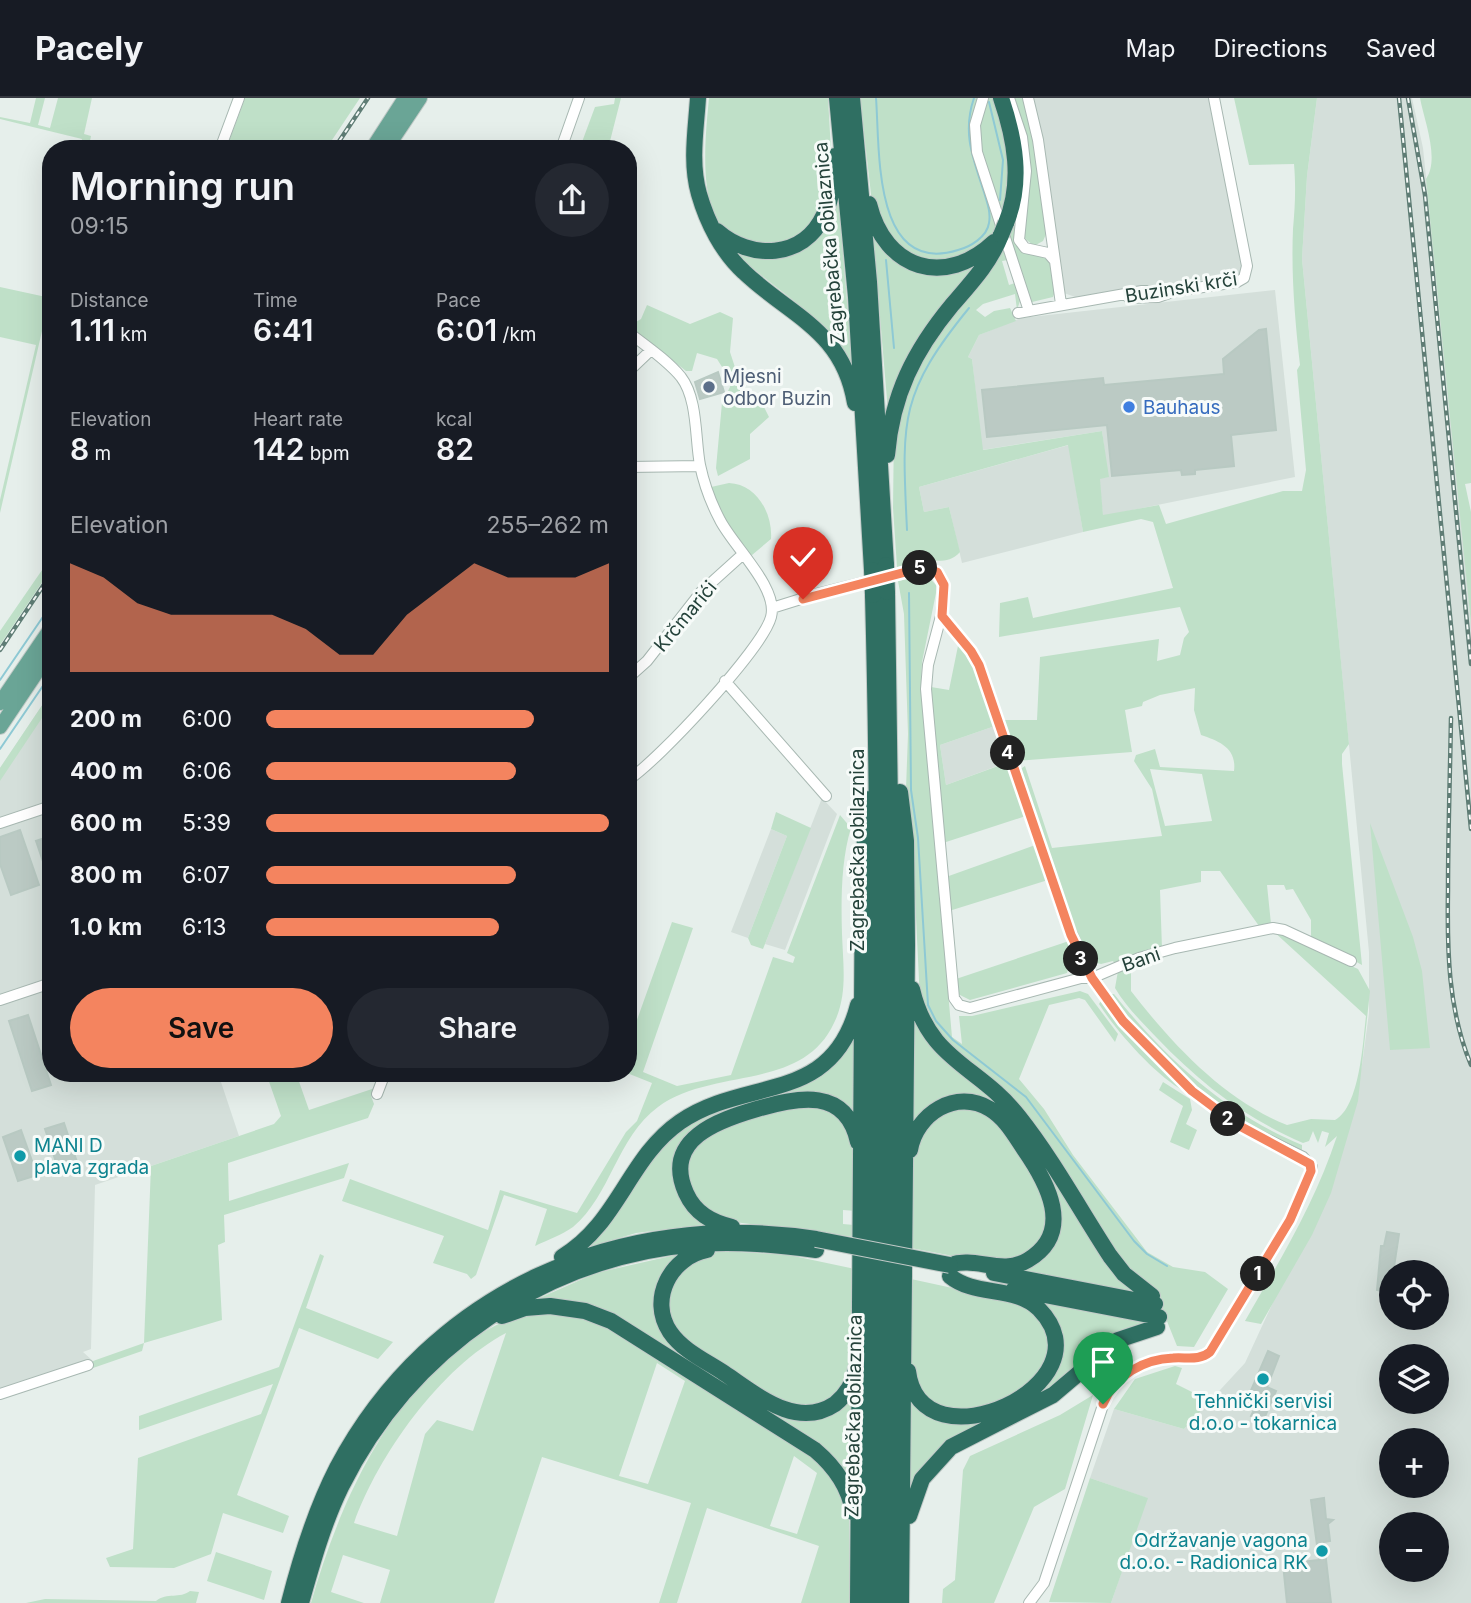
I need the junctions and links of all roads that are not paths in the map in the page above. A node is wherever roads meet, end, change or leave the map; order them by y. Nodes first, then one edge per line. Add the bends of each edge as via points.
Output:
1 (239, 98) edge
2 (405, 98) edge
3 (420, 98) edge
4 (579, 98) edge
5 (698, 98) edge
6 (831, 98) edge
7 (837, 98) edge
8 (852, 98) edge
9 (983, 98) edge
10 (1001, 98) edge
11 (1009, 98) edge
12 (1028, 98) edge
13 (1214, 98) edge
14 (223, 140) edge
15 (378, 140) edge
16 (392, 140) edge
17 (564, 140) edge
18 (711, 224) junction
19 (1004, 229) junction
20 (1051, 232) junction
21 (1036, 250) junction
22 (1055, 261) junction
23 (1061, 304) junction
24 (637, 339) edge
25 (651, 350) junction
26 (637, 363) edge
27 (700, 466) junction
28 (637, 467) edge
29 (868, 491) junction
30 (884, 522) junction
31 (742, 555) junction
32 (879, 567) junction
33 (880, 594) junction
34 (772, 608) junction
35 (942, 616) junction
36 (42, 641) edge
37 (42, 664) edge
38 (637, 670) edge
39 (725, 681) junction
40 (890, 696) junction
41 (0, 703) edge
42 (876, 714) junction
43 (0, 727) edge
44 (637, 773) edge
45 (827, 796) dead end
46 (42, 809) edge
47 (0, 823) edge
48 (864, 934) junction
49 (907, 945) junction
50 (1351, 961) dead end
51 (1092, 978) junction
52 (42, 986) edge
53 (0, 1000) edge
54 (382, 1082) edge
55 (377, 1094) dead end
56 (863, 1169) junction
57 (905, 1193) junction
58 (753, 1238) junction
59 (950, 1270) junction
60 (496, 1298) junction
61 (1156, 1311) junction
62 (861, 1334) junction
63 (904, 1336) junction
64 (443, 1351) junction
65 (88, 1365) dead end
66 (0, 1394) edge
67 (901, 1567) junction
68 (289, 1603) edge
69 (301, 1603) edge
70 (857, 1603) edge
71 (872, 1603) edge
72 (886, 1603) edge
73 (901, 1603) edge
74 (1029, 1603) edge

1 - 14 street
2 - 15 main road
3 - 16 main road
4 - 17 street
5 - 18 highway via 695,175
6 - 18 highway via 833,181 824,216 812,233 789,248 761,252 734,243
7 - 29 highway, Zagrebačka obilaznica
8 - 19 highway via 858,112 869,205 889,246 916,265 945,268 975,258
8 - 30 highway, Zagrebačka obilaznica
9 - 23 street, Buzinski krči via 975,144 1023,312
10 - 19 highway via 1016,162 1014,194
11 - 21 street via 1022,137 1026,171 1018,234 1022,245
12 - 20 street
13 - 23 street, Buzinski krči via 1247,274 1237,282
18 - 29 highway via 724,250 744,273 811,323 836,352 854,396
19 - 30 highway via 990,258 921,344 901,384 888,444
20 - 21 street
20 - 22 street
21 - 22 street
22 - 23 street
24 - 25 street
25 - 26 street
25 - 27 street via 682,378 687,389
27 - 28 street
27 - 31 street via 712,503
29 - 32 highway, Zagrebačka obilaznica
30 - 32 highway, Zagrebačka obilaznica
31 - 34 street via 766,588
31 - 38 street, Krčmarići via 701,592
32 - 33 highway, Zagrebačka obilaznica, bridge
33 - 40 highway, Zagrebačka obilaznica
33 - 42 highway, Zagrebačka obilaznica
34 - 35 street via 921,568 937,572 942,579
34 - 39 street via 769,622
35 - 51 street via 979,665 1068,927
35 - 51 street, Bani via 926,689 954,998 960,1006 970,1008
36 - 41 main road
37 - 43 main road
39 - 44 street via 662,752
39 - 45 street
40 - 49 highway via 898,733 906,841
40 - 72 highway, Zagrebačka obilaznica via 892,1093
42 - 48 highway via 869,737
42 - 71 highway, Zagrebačka obilaznica via 878,1094
46 - 47 street
48 - 56 highway
48 - 60 highway via 859,945 860,989 854,1019 843,1044 828,1062 794,1083 682,1121 651,1147 593,1234 564,1256 506,1286
49 - 57 highway
49 - 61 highway via 915,999 928,1032 952,1059 990,1086 1019,1116 1110,1256
50 - 51 street, Bani via 1273,928 1139,958
51 - 74 street via 1123,1021 1192,1091 1236,1124 1303,1157 1312,1167 1290,1220 1210,1352 1198,1358 1146,1363 1122,1377 1106,1396 1044,1583
52 - 53 street
54 - 55 street
56 - 58 highway via 851,1122 820,1100 793,1099 708,1126 685,1153 681,1174 687,1195 705,1217
56 - 62 highway
57 - 59 highway via 914,1135 932,1111 950,1103 971,1102 1003,1119 1049,1190 1054,1219 1046,1242 1032,1258 1012,1266 963,1262
57 - 63 highway
58 - 59 highway, bridge
58 - 60 highway via 691,1233 618,1246 545,1272
58 - 62 highway via 700,1251 674,1268 665,1283 662,1310 667,1328 681,1344 773,1404 807,1413 834,1404 850,1387
58 - 64 highway via 676,1247 588,1267 510,1303
59 - 61 highway
59 - 63 highway via 965,1285 1018,1297 1039,1309 1054,1344 1054,1357 1042,1382 1023,1397 992,1410 965,1417 942,1414 912,1388
60 - 68 highway via 432,1346 385,1394 337,1469 313,1520
61 - 67 highway via 1053,1395 969,1436 939,1457 913,1498
62 - 70 highway
63 - 67 highway
64 - 69 highway via 391,1407 361,1450 330,1512
64 - 70 highway via 461,1345 504,1315 539,1306 585,1311 633,1332 827,1459 849,1494 853,1512
65 - 66 street
67 - 73 highway

